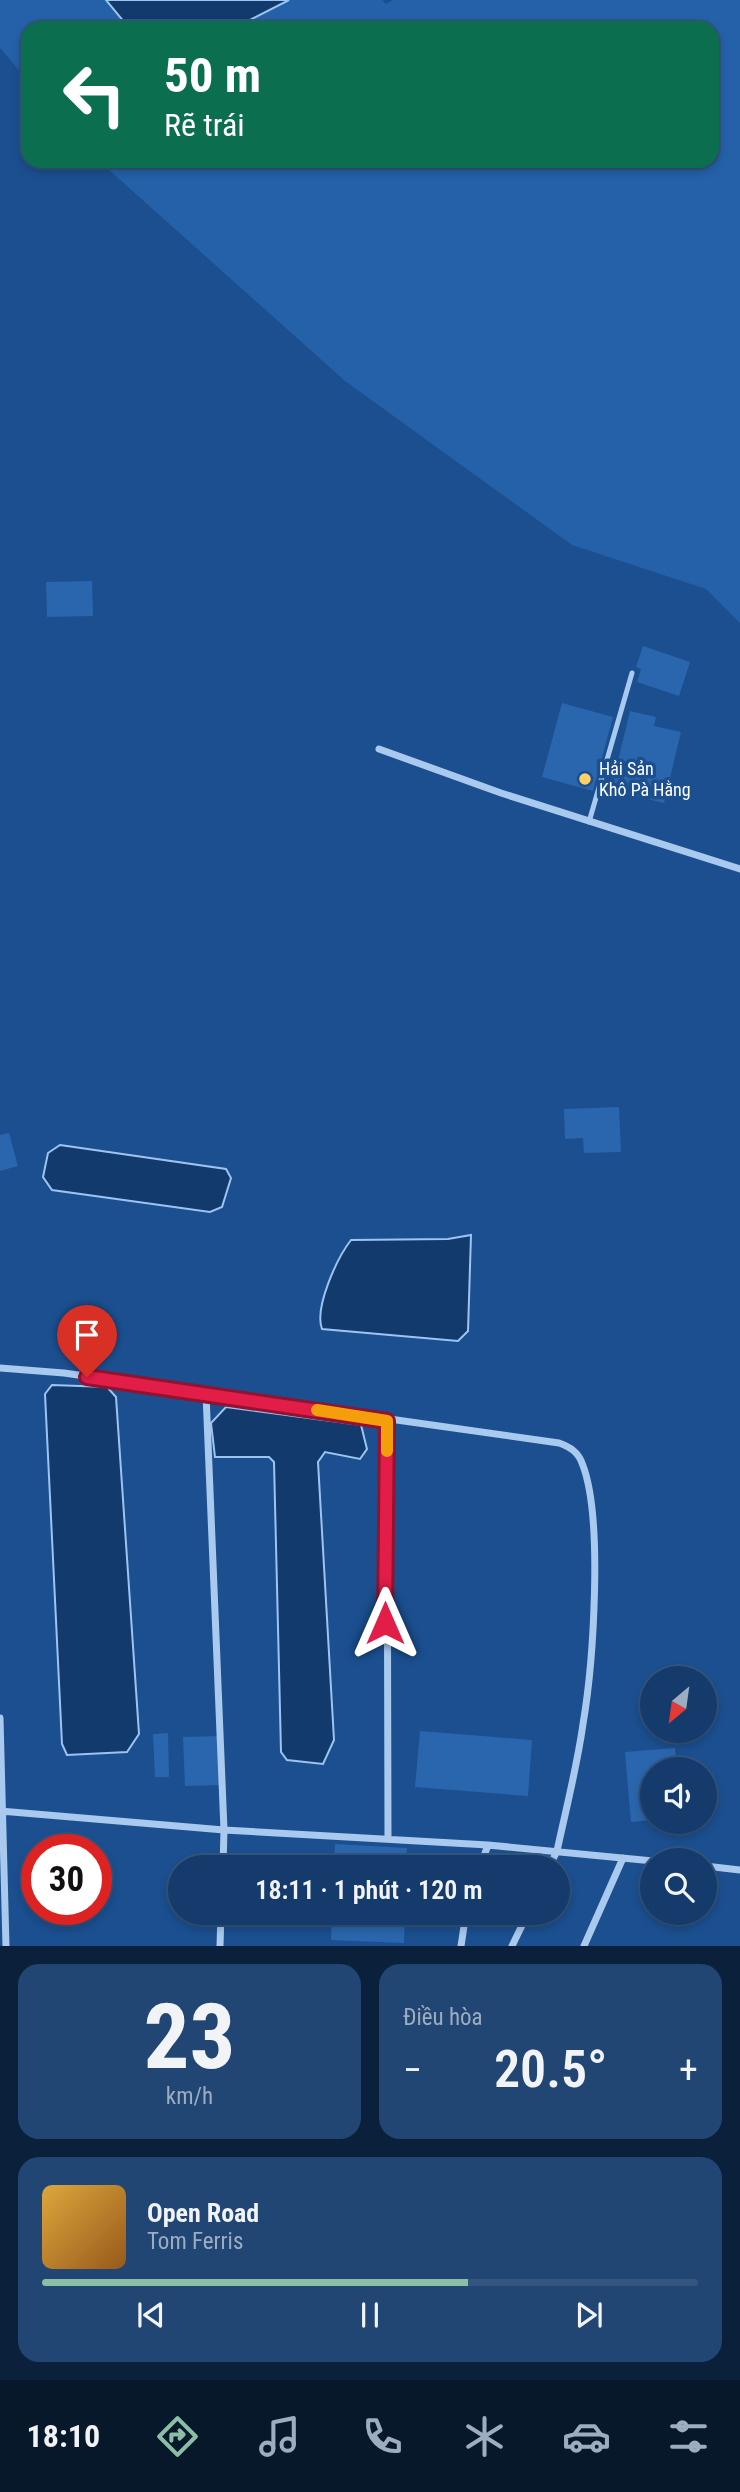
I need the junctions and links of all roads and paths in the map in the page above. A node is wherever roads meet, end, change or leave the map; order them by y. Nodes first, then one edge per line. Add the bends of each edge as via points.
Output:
1 (632, 673) dead end
2 (379, 749) dead end
3 (589, 822) junction
4 (740, 869) edge
5 (0, 1368) edge
6 (206, 1394) junction
7 (387, 1421) junction
8 (0, 1718) edge
9 (2, 1811) edge
10 (224, 1830) junction
11 (388, 1838) junction
12 (488, 1845) junction
13 (557, 1850) junction
14 (223, 1855) edge
15 (484, 1855) edge
16 (555, 1855) edge
17 (623, 1858) junction
18 (640, 1860) edge
19 (717, 1867) edge
20 (740, 1870) edge
21 (221, 1925) edge
22 (464, 1925) edge
23 (522, 1925) edge
24 (6, 1946) edge
25 (220, 1946) edge
26 (461, 1946) edge
27 (512, 1946) edge
28 (584, 1946) edge

1 - 3 lane
2 - 3 street
3 - 4 street
5 - 6 street
6 - 7 street
6 - 10 street
7 - 11 street
7 - 13 street via 559,1443 573,1449 582,1463 594,1519 591,1646 584,1724
8 - 9 street
9 - 10 street
9 - 24 street
10 - 11 street
10 - 14 street
11 - 12 street
12 - 13 street
12 - 15 street
13 - 16 street
13 - 17 street
17 - 18 street
17 - 28 street
19 - 20 street
21 - 25 street
22 - 26 street
23 - 27 street

